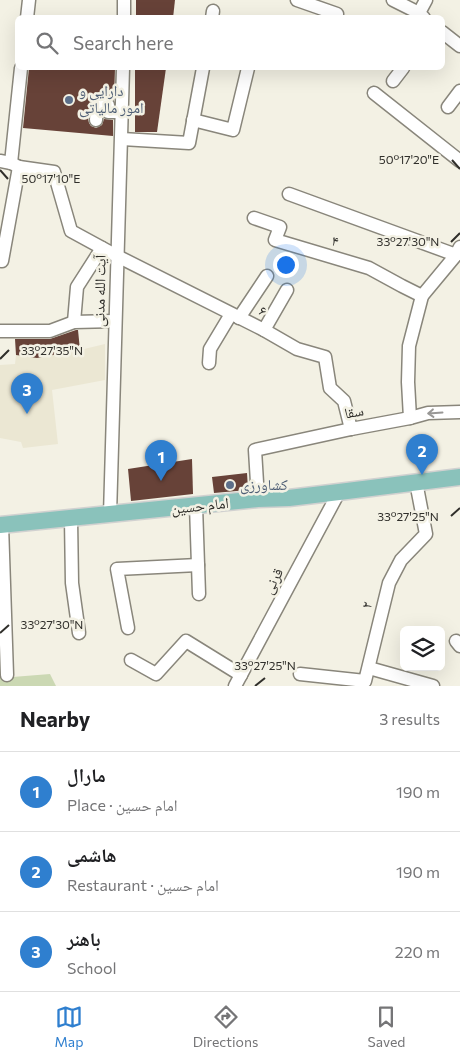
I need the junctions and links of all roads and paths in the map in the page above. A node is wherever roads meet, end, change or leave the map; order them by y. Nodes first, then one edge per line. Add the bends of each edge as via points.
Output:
1 (28, 0) edge
2 (124, 0) edge
3 (297, 0) edge
4 (426, 0) edge
5 (396, 1) edge
6 (337, 14) dead end
7 (27, 15) edge
8 (124, 15) edge
9 (421, 15) edge
10 (445, 34) edge
11 (458, 40) edge
12 (21, 70) edge
13 (123, 70) edge
14 (203, 70) edge
15 (248, 70) edge
16 (401, 70) edge
17 (393, 81) dead end
18 (460, 91) edge
19 (374, 93) dead end
20 (448, 107) dead end
21 (122, 112) junction
22 (96, 120) dead end
23 (193, 120) junction
24 (122, 139) junction
25 (460, 161) edge
26 (10, 164) edge
27 (288, 194) dead end
28 (254, 218) dead end
29 (102, 248) junction
30 (458, 251) edge
31 (117, 256) junction
32 (2, 261) dead end
33 (267, 276) dead end
34 (287, 290) dead end
35 (422, 296) junction
36 (235, 316) junction
37 (115, 321) junction
38 (74, 322) junction
39 (264, 330) junction
40 (0, 331) edge
41 (209, 363) dead end
42 (460, 412) edge
43 (410, 418) junction
44 (351, 429) junction
45 (460, 477) edge
46 (416, 482) junction
47 (339, 492) junction
48 (258, 500) junction
49 (196, 506) junction
50 (110, 515) junction
51 (71, 519) junction
52 (1, 525) edge
53 (198, 565) junction
54 (200, 594) dead end
55 (128, 628) dead end
56 (79, 633) dead end
57 (131, 660) dead end
58 (369, 668) junction
59 (300, 674) dead end
60 (7, 675) dead end
61 (238, 680) edge
62 (433, 686) edge

1 - 7 street
2 - 8 street
3 - 6 street
4 - 9 street
5 - 9 street
10 - 11 street
12 - 26 street
13 - 21 street, آیت الله مدنی
14 - 23 street
15 - 23 street via 233,130
16 - 17 street
18 - 20 street
19 - 25 street
21 - 22 street via 108,112 108,105 97,105
21 - 24 street, آیت الله مدنی
23 - 24 street via 189,144
24 - 31 street, آیت الله مدنی
26 - 29 street, ۶ via 54,172 71,231
26 - 32 street
27 - 30 street
28 - 35 street, ۴ via 280,227 275,240 369,268
29 - 31 street, ۶
29 - 38 street via 77,287
30 - 35 street
31 - 36 street, ۶
31 - 37 street, آیت الله مدنی
33 - 36 street
34 - 39 street
35 - 43 street via 409,346
36 - 39 street, ۶
36 - 41 street via 210,349
37 - 38 street
37 - 50 street, آیت الله مدنی
38 - 40 street via 50,331
39 - 44 street, ۶ via 297,349 326,357 330,388 344,401
42 -> 43 street, سقا via 428,413
43 - 44 street, سقا
44 - 48 street, سقا via 255,450
45 - 46 main road, امام حسین
46 - 47 main road, امام حسین
46 - 58 street, ۲ via 426,534 401,560 389,583
47 - 48 main road, امام حسین
47 - 61 street, قرنی
48 - 49 main road, امام حسین
49 - 50 main road, امام حسین
49 - 53 street
50 - 51 main road, امام حسین
51 - 52 main road, امام حسین
51 - 56 street via 72,583
52 - 60 street
53 - 54 street
53 - 55 street via 117,569
57 - 61 street via 156,674 186,641
58 - 59 street via 365,681
58 - 62 street

